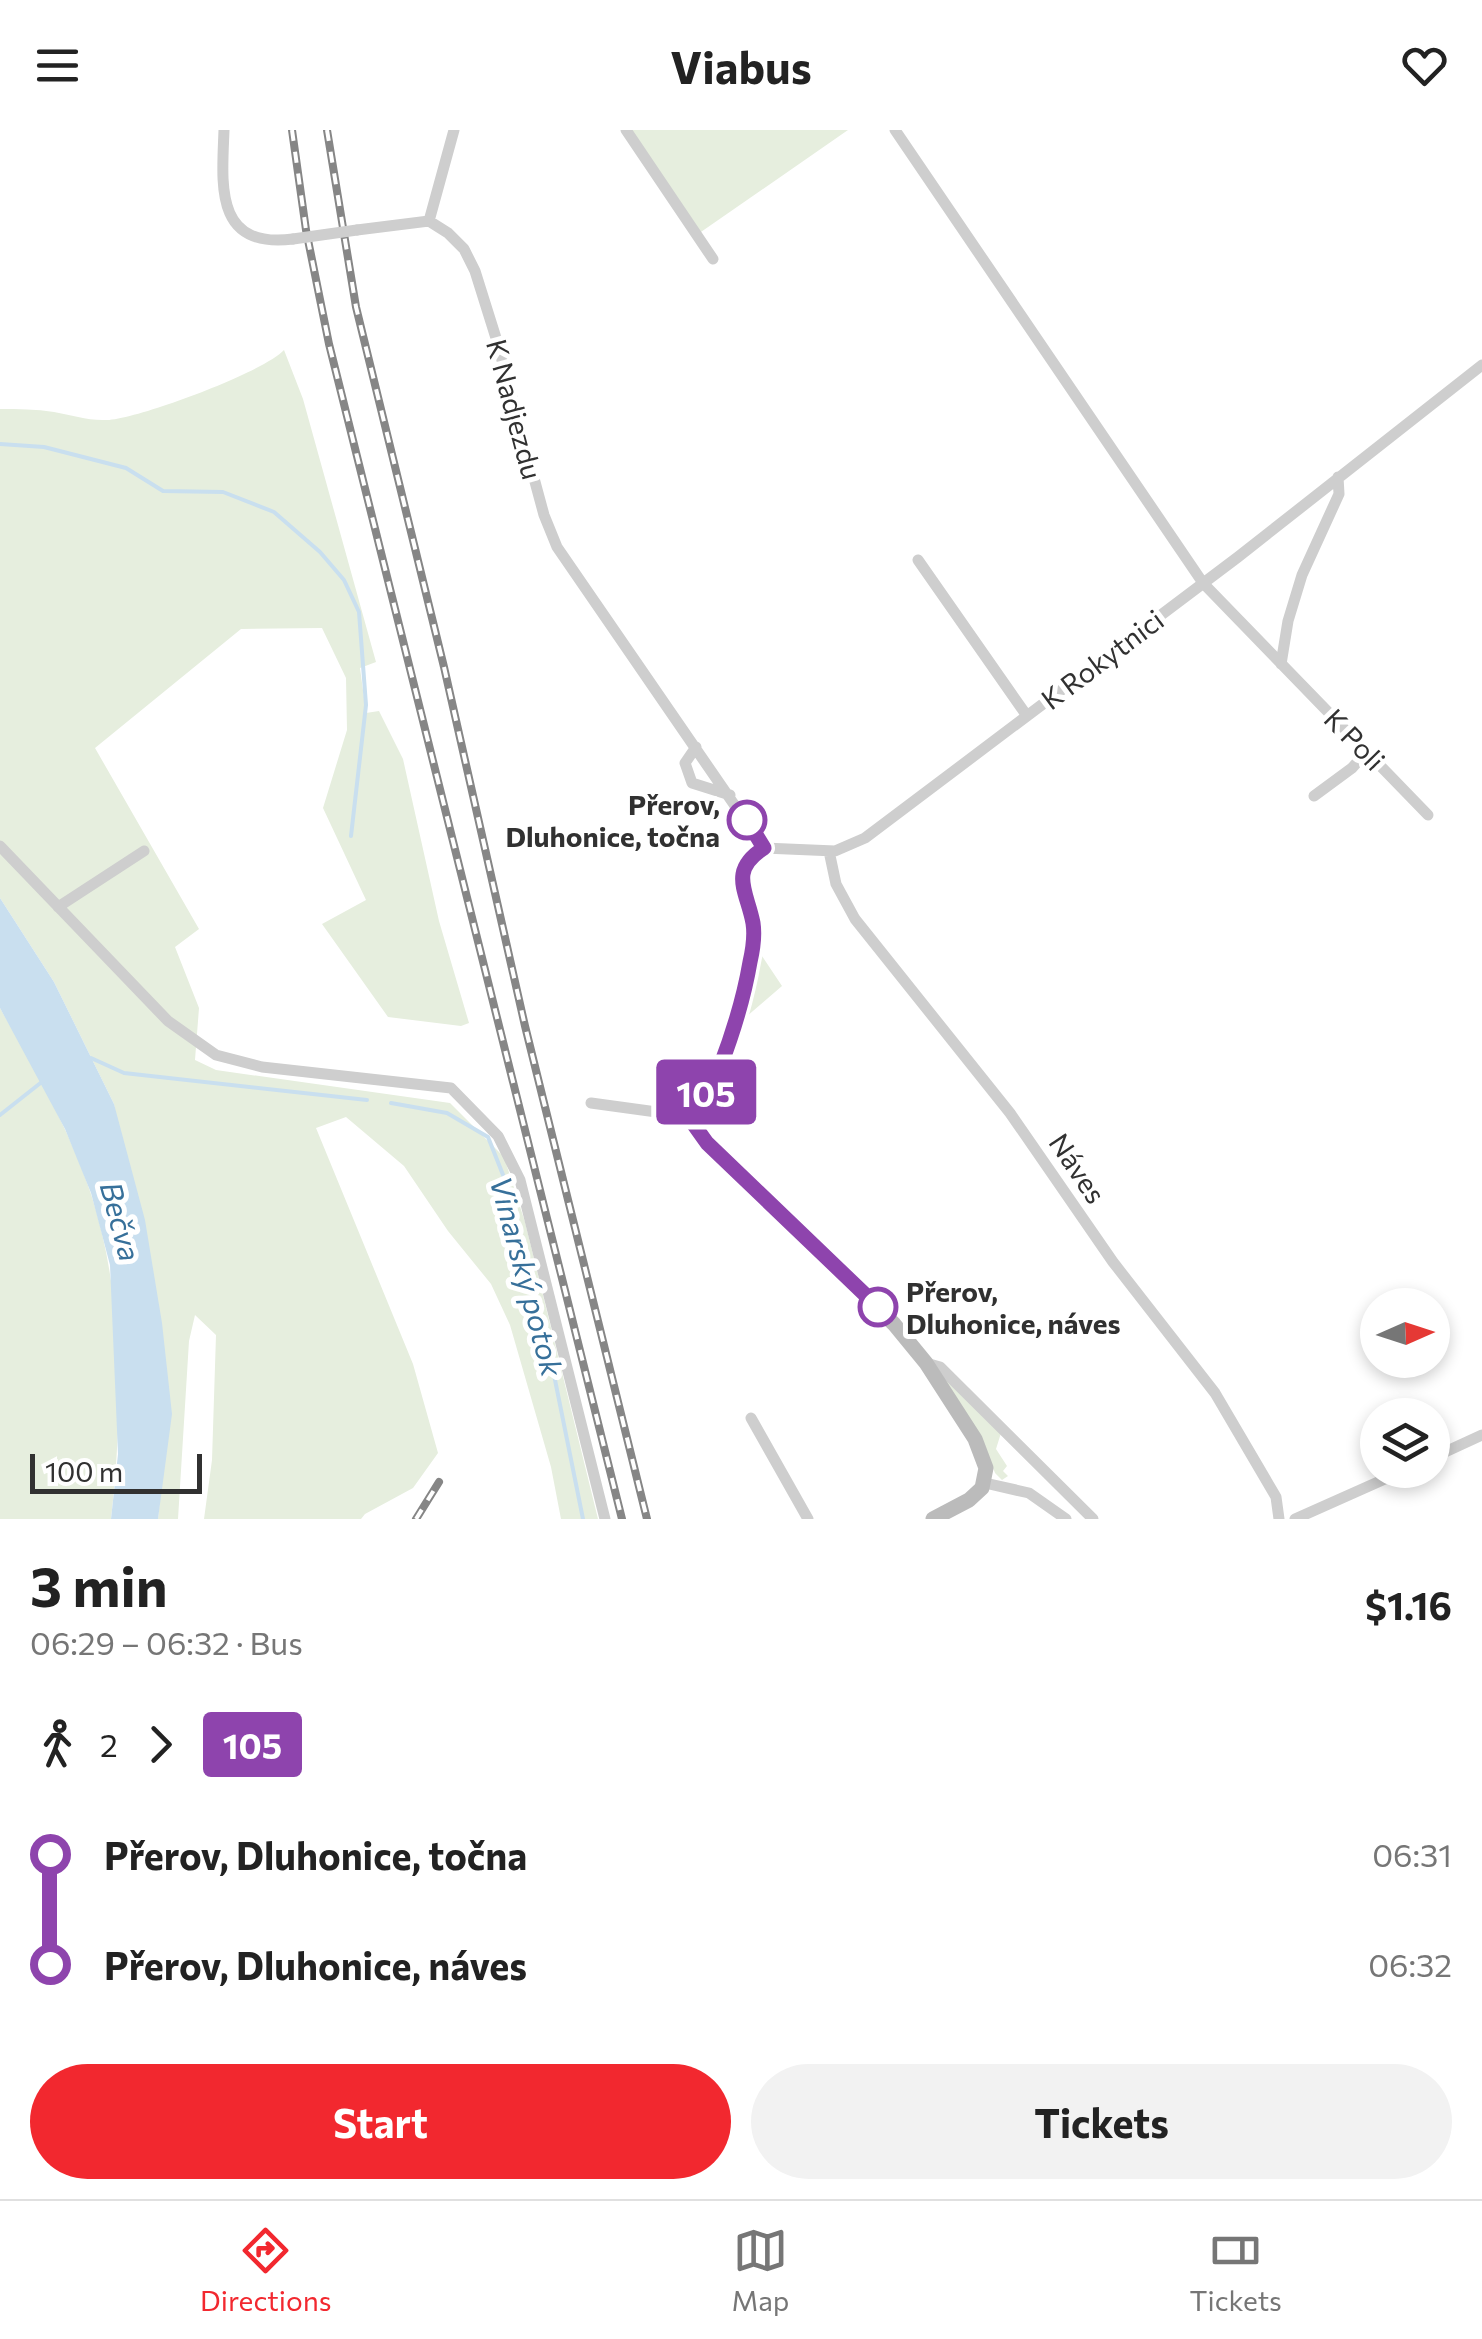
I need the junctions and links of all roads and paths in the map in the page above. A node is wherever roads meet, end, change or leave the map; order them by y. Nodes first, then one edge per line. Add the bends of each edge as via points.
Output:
1 (224, 130) edge
2 (454, 130) edge
3 (626, 130) edge
4 (895, 130) edge
5 (428, 221) junction
6 (714, 259) dead end
7 (1482, 364) edge
8 (1338, 477) junction
9 (918, 560) dead end
10 (1202, 583) junction
11 (1282, 664) junction
12 (1027, 716) junction
13 (696, 747) junction
14 (1367, 751) junction
15 (730, 795) junction
16 (1314, 796) dead end
17 (1428, 816) dead end
18 (0, 846) edge
19 (764, 848) junction
20 (144, 851) dead end
21 (829, 852) junction
22 (58, 908) junction
23 (591, 1103) dead end
24 (692, 1117) junction
25 (926, 1363) junction
26 (751, 1418) dead end
27 (1482, 1436) edge
28 (1450, 1450) edge
29 (984, 1483) junction
30 (1365, 1488) edge
31 (605, 1519) edge
32 (808, 1519) edge
33 (933, 1519) edge
34 (1066, 1519) edge
35 (1093, 1519) edge
36 (1279, 1519) edge
37 (1296, 1519) edge

1 - 5 street, bridge via 222,192 231,218 258,238
2 - 5 street
3 - 6 street
4 - 10 street, K Poli
5 - 13 street, K Nadjezdu via 456,240 475,271 557,546
7 - 8 street, K Rokytnici
8 - 10 street, K Rokytnici
8 - 11 street via 1337,498 1297,592
9 - 12 street
10 - 11 street, K Poli
10 - 12 street, K Rokytnici
11 - 14 street, K Poli
12 - 21 street, K Rokytnici via 865,838
13 - 15 street, K Nadjezdu
13 - 15 street via 685,763 692,783
14 - 16 street
14 - 17 street, K Poli
15 - 19 street, K Nadjezdu
18 - 22 street
19 - 21 street, K Rokytnici
19 - 24 street via 741,882 754,935 744,992 721,1066
20 - 22 street
21 - 36 street, Náves via 836,884 855,918 1010,1113 1112,1262 1215,1392 1276,1498
22 - 31 street via 168,1021 216,1055 262,1067 452,1088 492,1128 514,1163
23 - 24 street
24 - 25 street via 707,1143 866,1295
25 - 29 street via 980,1449
25 - 35 street via 940,1367
26 - 32 street
27 - 28 street
29 - 33 street
29 - 34 street via 1028,1493
30 - 37 street

